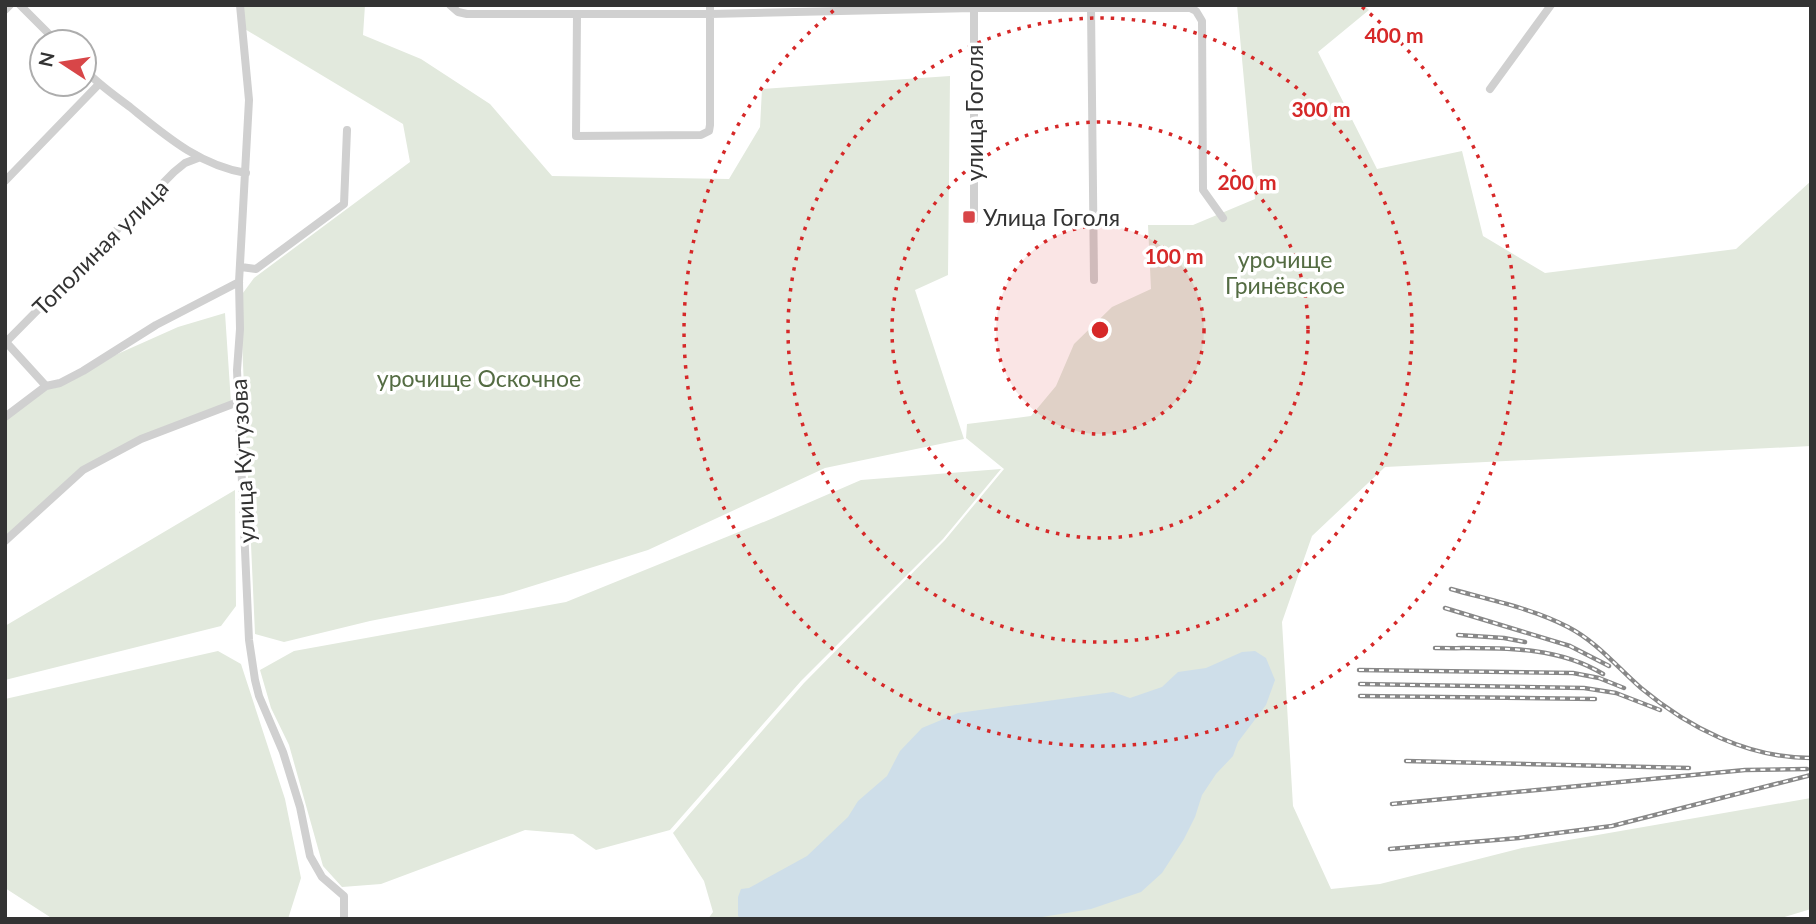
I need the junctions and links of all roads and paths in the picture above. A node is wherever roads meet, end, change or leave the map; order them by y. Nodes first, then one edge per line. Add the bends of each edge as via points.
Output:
1 (10, 5) edge
2 (20, 5) edge
3 (240, 5) edge
4 (1550, 5) edge
5 (451, 7) edge
6 (974, 7) edge
7 (1091, 8) junction
8 (710, 9) edge
9 (5, 10) edge
10 (577, 14) junction
11 (43, 28) edge
12 (99, 84) joint
13 (1490, 89) dead end
14 (347, 130) dead end
15 (198, 158) junction
16 (246, 173) junction
17 (5, 181) edge
18 (1223, 218) dead end
19 (974, 220) dead end
20 (241, 267) junction
21 (1094, 280) dead end
22 (239, 282) junction
23 (6, 342) edge
24 (46, 386) junction
25 (238, 402) junction
26 (5, 417) edge
27 (5, 541) edge
28 (344, 919) edge

1 - 9 street
2 - 11 street
3 - 16 street, улица Кутузова via 249,100
4 - 13 street
5 - 10 street via 467,14
6 - 7 street
6 - 8 street
6 - 19 street, улица Гоголя
7 - 18 street via 1196,11 1202,21 1203,190
7 - 21 street
8 - 10 street
8 - 10 street via 709,131 701,135 576,136
12 - 15 street
12 - 17 street
14 - 20 street via 344,204 256,269
15 - 16 street
15 - 23 street, Тополиная улица via 174,172
16 - 20 street, улица Кутузова
20 - 22 street, улица Кутузова
22 - 24 street via 156,325 83,371
22 - 25 street, улица Кутузова
23 - 24 street
24 - 26 street
25 - 27 street via 141,439 83,470
25 - 28 street, улица Кутузова via 249,640 255,680 283,752 310,856 321,877 344,896

